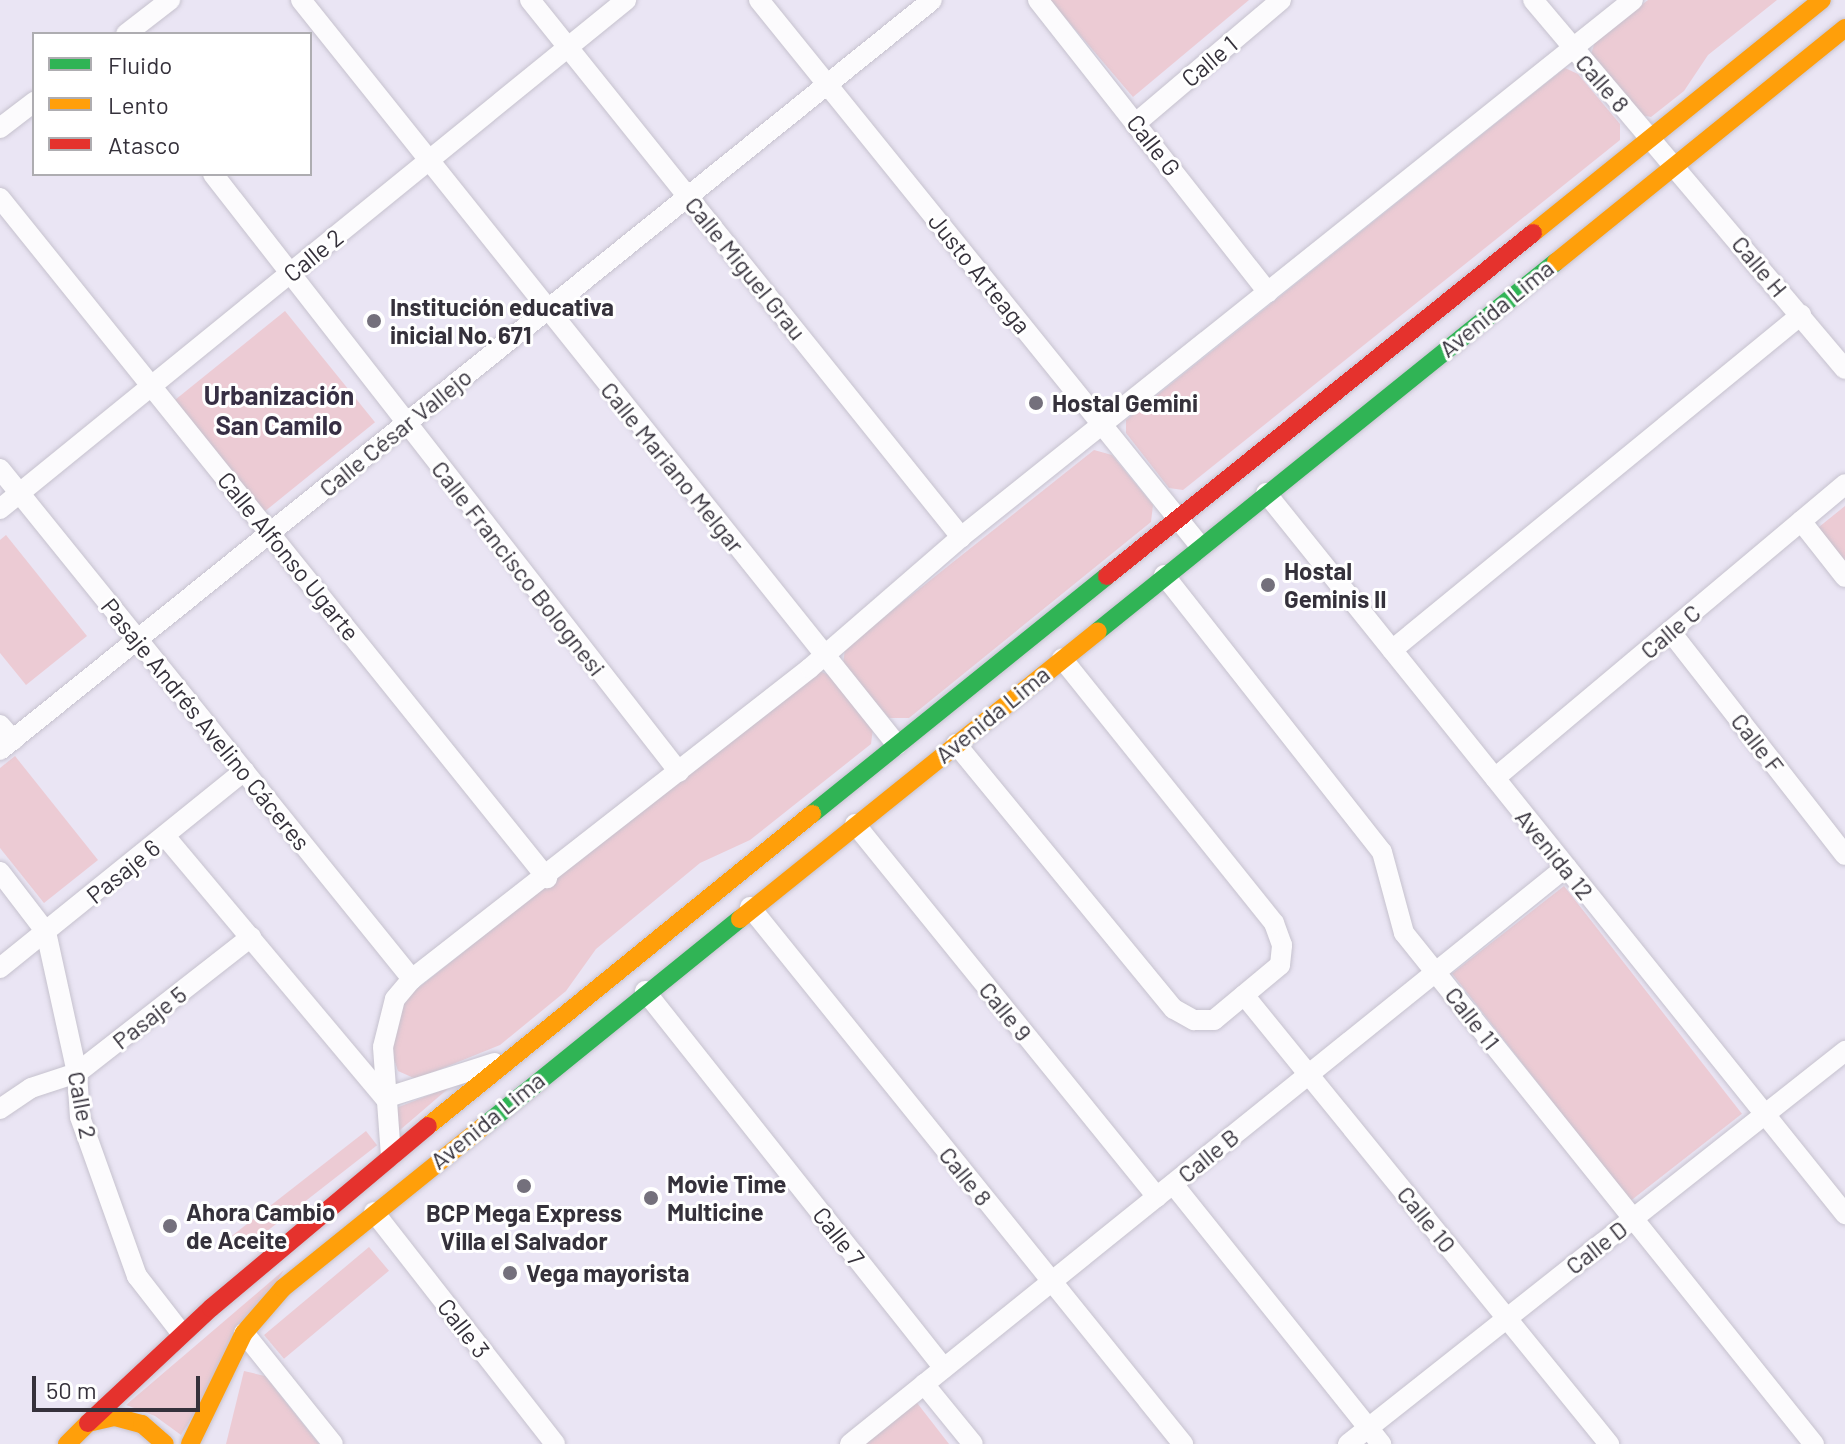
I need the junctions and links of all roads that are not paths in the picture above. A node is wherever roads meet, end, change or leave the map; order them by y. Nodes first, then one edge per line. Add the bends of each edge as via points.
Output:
1 (170, 0) edge
2 (301, 0) edge
3 (530, 0) edge
4 (626, 0) edge
5 (759, 0) edge
6 (932, 0) edge
7 (1038, 0) edge
8 (1281, 0) edge
9 (1533, 0) edge
10 (1633, 0) edge
11 (1822, 0) edge
12 (1845, 28) edge
13 (129, 32) edge
14 (568, 47) junction
15 (1573, 49) junction
16 (827, 84) junction
17 (32, 104) edge
18 (1136, 123) junction
19 (0, 128) edge
20 (1651, 137) junction
21 (429, 160) junction
22 (1674, 164) junction
23 (215, 176) edge
24 (688, 196) junction
25 (0, 198) edge
26 (290, 274) junction
27 (1268, 292) junction
28 (546, 310) junction
29 (1801, 315) junction
30 (1845, 369) edge
31 (153, 386) junction
32 (406, 423) junction
33 (1104, 425) junction
34 (0, 469) edge
35 (1845, 484) edge
36 (1266, 493) junction
37 (19, 494) junction
38 (0, 509) edge
39 (1178, 519) junction
40 (1801, 521) junction
41 (271, 533) junction
42 (961, 537) junction
43 (1200, 546) junction
44 (1164, 575) junction
45 (1845, 577) edge
46 (1670, 631) junction
47 (137, 640) junction
48 (1392, 650) junction
49 (825, 656) junction
50 (1062, 658) junction
51 (4, 738) edge
52 (956, 744) junction
53 (897, 745) junction
54 (244, 771) junction
55 (679, 772) junction
56 (1495, 778) junction
57 (855, 824) junction
58 (165, 836) junction
59 (1845, 855) edge
60 (1566, 867) junction
61 (0, 872) edge
62 (547, 878) junction
63 (750, 907) junction
64 (46, 934) junction
65 (251, 937) junction
66 (0, 968) edge
67 (1436, 971) junction
68 (412, 979) junction
69 (645, 991) junction
70 (1244, 995) junction
71 (1845, 1051) edge
72 (507, 1060) junction
73 (77, 1073) junction
74 (1308, 1074) junction
75 (385, 1098) junction
76 (0, 1109) edge
77 (1764, 1114) junction
78 (391, 1156) junction
79 (1173, 1184) junction
80 (1157, 1197) junction
81 (374, 1212) junction
82 (1845, 1214) edge
83 (1631, 1219) junction
84 (1052, 1281) junction
85 (1507, 1318) junction
86 (244, 1333) junction
87 (182, 1334) junction
88 (944, 1368) junction
89 (924, 1384) junction
90 (88, 1423) junction
91 (1374, 1436) edge
92 (67, 1444) edge
93 (165, 1444) edge
94 (190, 1444) edge
95 (333, 1444) edge
96 (555, 1444) edge
97 (850, 1444) edge
98 (973, 1444) edge
99 (1183, 1444) edge
100 (1348, 1444) edge
101 (1609, 1444) edge
102 (1814, 1444) edge

1 - 13 street
2 - 21 street, Calle Mariano Melgar
3 - 14 street, Calle Miguel Grau
4 - 14 street, Calle 2
5 - 16 street, Justo Arteaga
6 - 16 street
7 - 18 street, Calle G
8 - 18 street, Calle 1
9 - 15 street, Calle 8
10 - 15 street, Avenida Lima
11 - 20 main road, Avenida Lima
12 - 22 main road, Avenida Lima
14 - 21 street, Calle 2
14 - 24 street, Calle Miguel Grau
15 - 20 street, Calle 8
15 - 27 street, Avenida Lima
16 - 24 street, Calle César Vallejo
16 - 33 street, Justo Arteaga
17 - 19 street
18 - 27 street, Calle G
20 - 22 street, Calle 8
20 - 39 main road, Avenida Lima
21 - 26 street, Calle 2
21 - 28 street, Calle Mariano Melgar
22 - 29 street, Calle H
22 - 36 main road, Avenida Lima
23 - 26 street, Calle Francisco Bolognesi
24 - 28 street, Calle César Vallejo
24 - 42 street, Calle Miguel Grau
25 - 31 street, Calle Alfonso Ugarte
26 - 31 street, Calle 2
26 - 32 street, Calle Francisco Bolognesi
27 - 33 street, Avenida Lima
28 - 32 street, Calle César Vallejo
28 - 49 street, Calle Mariano Melgar
29 - 30 street, Calle H
29 - 48 street
31 - 37 street, Calle 2
31 - 41 street, Calle Alfonso Ugarte
32 - 41 street, Calle César Vallejo
32 - 55 street, Calle Francisco Bolognesi
33 - 39 street, Justo Arteaga
33 - 42 street, Avenida Lima
34 - 37 street, Pasaje Andrés Avelino Cáceres
35 - 40 street, Calle C
36 - 43 main road, Avenida Lima
36 - 48 street, Avenida 12
37 - 38 street, Calle 2
37 - 47 street, Pasaje Andrés Avelino Cáceres
39 - 43 street, Justo Arteaga
39 - 53 main road, Avenida Lima
40 - 45 street
40 - 46 street, Calle C
41 - 47 street, Calle César Vallejo
41 - 62 street, Calle Alfonso Ugarte
42 - 49 street, Avenida Lima
43 - 44 main road, Avenida Lima
44 - 50 main road, Avenida Lima
44 - 67 street, Calle 11 via 1382,852 1404,933
46 - 56 street, Calle C
46 - 59 street, Calle F
47 - 51 street, Calle César Vallejo
47 - 54 street, Pasaje Andrés Avelino Cáceres
48 - 56 street, Avenida 12
49 - 53 street, Calle Mariano Melgar
49 - 55 street, Avenida Lima
50 - 52 main road, Avenida Lima
50 - 70 street via 1274,923 1282,945 1280,965
52 - 57 main road, Avenida Lima
52 - 70 street via 1174,1009 1194,1020 1214,1020
53 - 72 main road, Avenida Lima
54 - 58 street, Pasaje 6
54 - 68 street, Pasaje Andrés Avelino Cáceres
55 - 62 street, Avenida Lima
56 - 60 street, Avenida 12
57 - 63 main road, Avenida Lima
57 - 80 street, Calle 9
58 - 64 street, Pasaje 6
58 - 65 street
60 - 67 street, Calle B
60 - 77 street, Avenida 12
61 - 64 street, Calle 2
62 - 68 street, Avenida Lima
63 - 69 main road, Avenida Lima
63 - 84 street, Calle 8
64 - 66 street, Pasaje 6
64 - 73 street, Calle 2
65 - 73 street, Pasaje 5
65 - 75 street
67 - 74 street, Calle B
67 - 83 street, Calle 11
68 - 75 street, Avenida Lima via 388,1018
69 - 81 main road, Avenida Lima
69 - 88 street, Calle 7
70 - 74 street, Calle 10
71 - 77 street, Calle D
72 - 75 street
72 - 78 main road, Avenida Lima
73 - 76 street, Pasaje 5 via 31,1088
73 - 87 street, Calle 2 via 80,1117 137,1276
74 - 79 street, Calle B
74 - 85 street, Calle 10
75 - 78 street, Avenida Lima
77 - 82 street, Avenida 12
77 - 83 street, Calle D
78 - 87 main road, Avenida Lima
79 - 80 street, Calle B
79 - 91 street
80 - 84 street, Calle B
81 - 86 main road, Avenida Lima via 283,1288
81 - 96 street, Calle 3
83 - 85 street, Calle D
83 - 102 street, Calle 11
84 - 88 street, Calle B
84 - 99 street, Calle 8
85 - 91 street, Calle D
85 - 101 street, Calle 10
86 - 94 main road, Avenida Lima
86 - 95 street
87 - 90 main road, Avenida Lima
88 - 89 street, Calle B
89 - 97 street, Calle B
89 - 98 street
90 - 92 main road, Avenida Lima
90 - 93 main road via 129,1419 154,1431
91 - 100 street, Calle D

